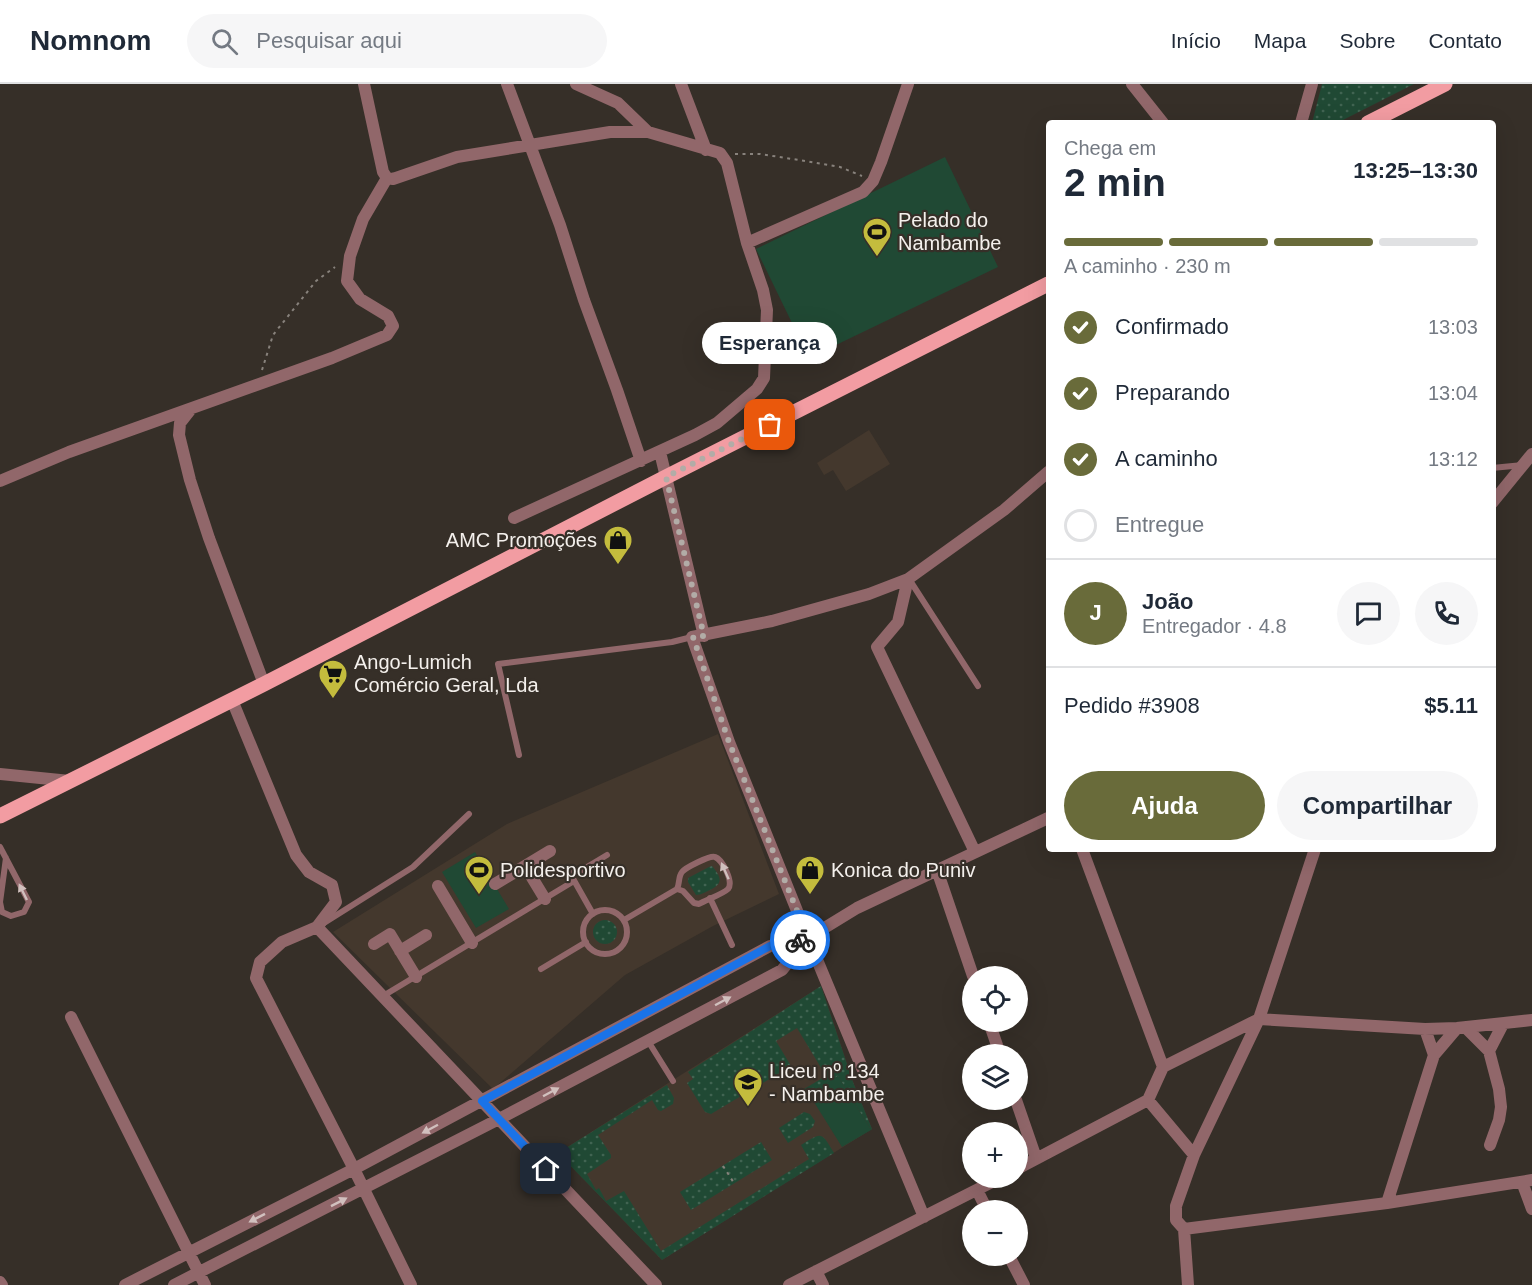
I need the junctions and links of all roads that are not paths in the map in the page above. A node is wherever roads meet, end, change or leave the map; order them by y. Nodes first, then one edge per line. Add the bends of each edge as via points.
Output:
1 (364, 84) edge
2 (507, 84) edge
3 (576, 84) edge
4 (681, 84) edge
5 (908, 84) edge
6 (1132, 84) edge
7 (1312, 84) edge
8 (1445, 84) edge
9 (1161, 120) edge
10 (1302, 120) edge
11 (1379, 120) edge
12 (648, 132) junction
13 (529, 145) junction
14 (706, 150) junction
15 (387, 178) junction
16 (747, 243) junction
17 (1046, 285) edge
18 (192, 409) junction
19 (660, 452) junction
20 (1532, 454) edge
21 (641, 461) junction
22 (1523, 465) junction
23 (1496, 468) edge
24 (1046, 474) edge
25 (666, 477) junction
26 (0, 480) edge
27 (1496, 499) edge
28 (514, 518) dead end
29 (908, 579) junction
30 (698, 637) junction
31 (264, 684) junction
32 (978, 686) dead end
33 (232, 700) junction
34 (519, 755) dead end
35 (0, 774) edge
36 (70, 782) junction
37 (469, 814) dead end
38 (0, 816) edge
39 (1046, 819) edge
40 (0, 846) edge
41 (550, 850) dead end
42 (975, 852) junction
43 (1083, 852) edge
44 (1314, 852) edge
45 (607, 855) dead end
46 (6, 858) junction
47 (525, 866) junction
48 (567, 868) dead end
49 (937, 870) junction
50 (573, 878) junction
51 (495, 884) dead end
52 (438, 886) dead end
53 (677, 889) junction
54 (545, 898) junction
55 (710, 898) junction
56 (593, 914) junction
57 (624, 920) junction
58 (317, 927) junction
59 (426, 936) dead end
60 (808, 938) junction
61 (586, 942) junction
62 (471, 943) junction
63 (374, 944) dead end
64 (732, 945) dead end
65 (400, 951) junction
66 (971, 966) edge
67 (541, 969) dead end
68 (416, 977) junction
69 (383, 996) junction
70 (71, 1017) dead end
71 (1259, 1019) junction
72 (1532, 1020) edge
73 (1503, 1024) junction
74 (1462, 1028) junction
75 (1425, 1029) junction
76 (648, 1041) junction
77 (1489, 1051) junction
78 (1434, 1055) junction
79 (1163, 1067) junction
80 (673, 1081) dead end
81 (1148, 1100) junction
82 (482, 1101) junction
83 (1019, 1110) edge
84 (499, 1119) junction
85 (1490, 1145) dead end
86 (1194, 1155) junction
87 (1036, 1158) junction
88 (1028, 1162) edge
89 (354, 1169) junction
90 (1527, 1181) edge
91 (981, 1188) edge
92 (364, 1189) junction
93 (977, 1190) junction
94 (982, 1200) edge
95 (1387, 1203) junction
96 (1532, 1209) edge
97 (924, 1217) junction
98 (1184, 1229) junction
99 (189, 1252) junction
100 (1014, 1266) edge
101 (816, 1271) junction
102 (199, 1273) junction
103 (125, 1285) edge
104 (174, 1285) edge
105 (205, 1285) edge
106 (411, 1285) edge
107 (656, 1285) edge
108 (789, 1285) edge
109 (823, 1285) edge
110 (1024, 1285) edge
111 (1188, 1285) edge

1 - 15 street
2 - 13 street
3 - 12 street via 618,103
4 - 14 street
5 - 16 street via 881,162 863,192
6 - 9 street
7 - 10 street
8 - 11 main road
12 - 13 street via 610,132
12 - 14 street
13 - 15 street via 457,157
13 - 21 street
14 - 16 street via 720,153 728,163
15 - 18 street via 363,219 350,256 347,281 360,299 388,316 393,326 387,335
16 - 19 street via 766,310 764,378 757,389 717,423
17 - 25 main road
18 - 26 street
18 - 31 street via 180,423 179,435 190,480
19 - 21 street
19 - 25 street
20 - 22 street
21 - 28 street
22 - 23 lane
22 - 27 street
24 - 29 street via 1004,510
25 - 30 street
25 - 31 main road
29 - 30 street via 772,621
29 - 32 lane
29 - 42 street via 897,622 877,647
30 - 34 lane via 498,664
30 - 60 street via 729,742
31 - 33 main road
33 - 36 main road
33 - 58 street via 296,855 309,872 332,885 336,902
35 - 36 street
36 - 38 main road
37 - 58 lane via 413,867
39 - 42 street
40 - 46 lane
41 - 47 street
42 - 49 street
43 - 79 street
44 - 71 street
45 - 50 lane
46 -> 46 lane via 0,902 2,912 11,916 24,912 28,902
47 - 51 street
47 - 54 street
48 - 50 lane
49 - 60 street via 857,908
49 - 66 street
50 - 54 lane
50 - 56 lane
52 - 62 street
53 - 55 lane via 694,903
55 -> 53 lane via 730,883 716,857 683,870
53 - 57 lane
54 - 62 lane
55 - 64 lane
56 - 57 lane via 609,910
56 - 61 lane via 585,923
57 - 61 lane via 627,936 615,953 600,954
58 - 69 street
58 - 89 street via 282,942 260,962 256,978
59 - 65 street
76 -> 60 street via 782,970
60 - 82 street via 770,946
60 - 97 street
61 - 67 lane
62 - 68 lane
63 - 65 street via 390,934
65 - 68 street
68 - 69 lane
69 - 82 street
70 - 99 street
71 - 75 street
71 - 79 street
71 - 86 street
72 - 73 street
73 - 74 street
73 - 77 street
74 - 75 street
74 - 77 street
74 - 78 street
75 - 78 street
76 - 80 lane
84 -> 76 street
77 - 85 street via 1501,1107
78 - 95 street
79 - 81 street
81 - 86 street
81 - 87 street
82 - 84 street
82 -> 89 street
83 - 87 street
84 - 92 street
84 - 107 street
86 - 98 street via 1176,1206 1176,1220
87 - 88 street
89 - 92 street
89 -> 99 street
90 - 95 street
90 - 96 street
91 - 93 street
102 -> 92 street
92 - 106 street
93 - 94 street
93 - 97 street
95 - 98 street
97 - 101 street
98 - 111 street
99 - 102 street
99 - 103 street
100 - 110 street
101 - 108 street
101 - 109 street
102 - 104 street
102 - 105 street

